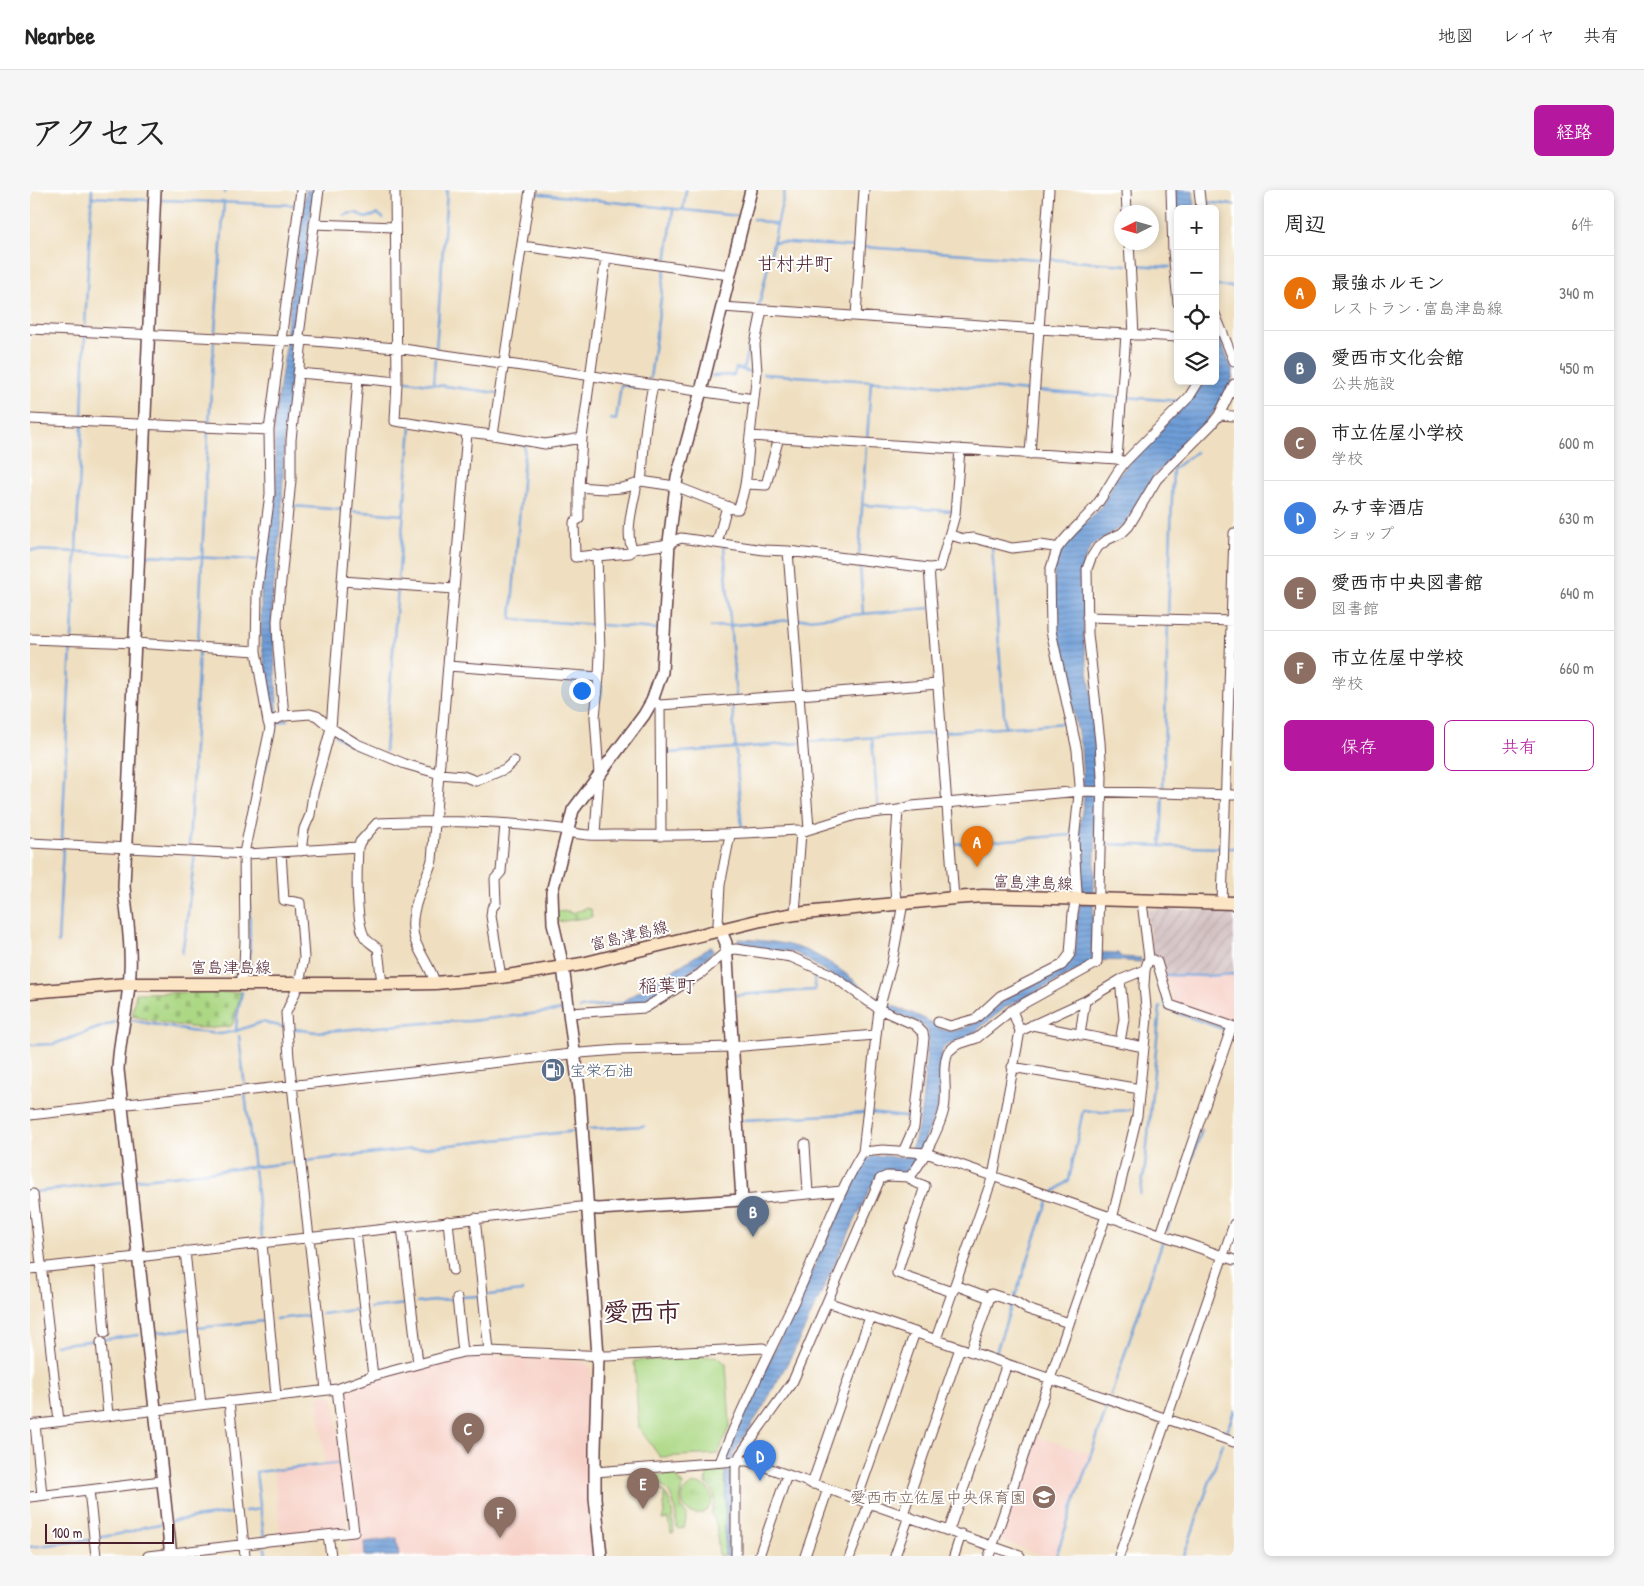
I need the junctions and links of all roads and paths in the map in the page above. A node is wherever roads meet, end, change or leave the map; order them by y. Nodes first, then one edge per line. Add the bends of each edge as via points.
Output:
1 (155, 190) edge
2 (300, 190) edge
3 (319, 190) edge
4 (395, 190) edge
5 (530, 190) edge
6 (751, 190) edge
7 (864, 190) edge
8 (1049, 190) edge
9 (1126, 190) edge
10 (1171, 190) edge
11 (1199, 190) edge
12 (1127, 205) edge
13 (1201, 205) edge
14 (314, 224) junction
15 (395, 227) junction
16 (522, 246) junction
17 (1129, 250) edge
18 (606, 258) junction
19 (730, 275) junction
20 (1178, 295) edge
21 (722, 307) junction
22 (762, 310) junction
23 (856, 316) junction
24 (1219, 324) edge
25 (1039, 328) junction
26 (30, 329) edge
27 (1130, 334) junction
28 (149, 335) junction
29 (1174, 337) edge
30 (299, 340) junction
31 (282, 341) junction
32 (396, 348) junction
33 (1234, 361) edge
34 (504, 364) junction
35 (298, 372) junction
36 (590, 376) junction
37 (358, 378) junction
38 (397, 382) junction
39 (1234, 384) edge
40 (653, 385) junction
41 (1196, 385) edge
42 (701, 391) junction
43 (754, 399) junction
44 (1218, 415) junction
45 (1234, 416) edge
46 (30, 419) edge
47 (145, 424) junction
48 (270, 430) junction
49 (467, 432) junction
50 (493, 435) junction
51 (750, 436) junction
52 (582, 438) junction
53 (779, 438) junction
54 (960, 449) junction
55 (1030, 454) junction
56 (1121, 460) junction
57 (638, 484) junction
58 (745, 484) junction
59 (675, 486) junction
60 (579, 487) junction
61 (727, 506) junction
62 (1234, 534) edge
63 (950, 535) junction
64 (669, 542) junction
65 (717, 542) junction
66 (1057, 549) junction
67 (633, 550) junction
68 (788, 551) junction
69 (597, 556) junction
70 (929, 568) junction
71 (342, 581) junction
72 (454, 589) junction
73 (1087, 617) junction
74 (1233, 621) edge
75 (30, 639) edge
76 (135, 643) junction
77 (256, 651) junction
78 (448, 666) junction
79 (599, 677) junction
80 (938, 684) junction
81 (799, 695) junction
82 (656, 703) junction
83 (276, 719) junction
84 (331, 728) junction
85 (514, 761) dead end
86 (440, 774) junction
87 (599, 775) junction
88 (1080, 791) junction
89 (1100, 791) junction
90 (1230, 795) edge
91 (947, 802) junction
92 (898, 810) junction
93 (436, 821) junction
94 (505, 824) junction
95 (805, 830) junction
96 (568, 833) junction
97 (595, 834) junction
98 (730, 835) junction
99 (661, 836) junction
100 (30, 843) edge
101 (358, 847) junction
102 (126, 848) junction
103 (301, 851) junction
104 (280, 852) junction
105 (244, 853) junction
106 (954, 898) junction
107 (1078, 899) junction
108 (1098, 901) junction
109 (1142, 902) junction
110 (1228, 903) edge
111 (899, 904) junction
112 (795, 914) junction
113 (720, 930) junction
114 (726, 951) junction
115 (1149, 958) junction
116 (563, 968) junction
117 (1145, 970) junction
118 (501, 977) junction
119 (1120, 980) junction
120 (435, 982) junction
121 (129, 984) junction
122 (242, 984) junction
123 (299, 984) junction
124 (382, 984) junction
125 (30, 992) edge
126 (1085, 1001) junction
127 (880, 1005) junction
128 (569, 1010) junction
129 (1012, 1010) junction
130 (938, 1022) dead end
131 (1032, 1026) junction
132 (1233, 1027) edge
133 (1020, 1031) junction
134 (875, 1035) junction
135 (1080, 1035) junction
136 (1120, 1042) junction
137 (1144, 1046) junction
138 (732, 1047) junction
139 (576, 1054) junction
140 (1012, 1067) junction
141 (292, 1085) junction
142 (1140, 1089) junction
143 (121, 1105) junction
144 (30, 1115) edge
145 (805, 1144) dead end
146 (863, 1152) junction
147 (904, 1152) junction
148 (923, 1154) junction
149 (993, 1176) junction
150 (909, 1178) junction
151 (842, 1191) junction
152 (808, 1193) junction
153 (33, 1194) dead end
154 (742, 1200) junction
155 (588, 1208) junction
156 (1109, 1217) junction
157 (475, 1218) junction
158 (448, 1222) junction
159 (1234, 1224) edge
160 (402, 1227) junction
161 (356, 1232) junction
162 (1161, 1234) junction
163 (310, 1237) junction
164 (262, 1242) junction
165 (185, 1251) junction
166 (1223, 1256) junction
167 (138, 1257) junction
168 (1234, 1260) edge
169 (99, 1261) junction
170 (42, 1268) junction
171 (30, 1269) edge
172 (453, 1270) dead end
173 (954, 1289) junction
174 (457, 1298) dead end
175 (990, 1298) junction
176 (827, 1302) junction
177 (870, 1317) junction
178 (1069, 1323) junction
179 (915, 1332) junction
180 (105, 1333) dead end
181 (936, 1339) junction
182 (101, 1342) dead end
183 (960, 1348) junction
184 (489, 1351) junction
185 (971, 1351) junction
186 (463, 1352) junction
187 (769, 1352) junction
188 (598, 1356) junction
189 (418, 1363) junction
190 (1007, 1364) junction
191 (373, 1376) junction
192 (1051, 1379) junction
193 (337, 1388) junction
194 (326, 1390) junction
195 (276, 1396) junction
196 (229, 1401) junction
197 (201, 1405) junction
198 (154, 1410) junction
199 (108, 1416) junction
200 (1166, 1418) junction
201 (59, 1421) junction
202 (32, 1424) edge
203 (1234, 1442) edge
204 (728, 1461) junction
205 (595, 1472) junction
206 (787, 1475) junction
207 (162, 1481) junction
208 (812, 1484) junction
209 (828, 1489) junction
210 (89, 1490) junction
211 (42, 1495) junction
212 (30, 1497) edge
213 (857, 1499) junction
214 (869, 1503) junction
215 (906, 1515) junction
216 (949, 1530) junction
217 (962, 1534) junction
218 (328, 1535) junction
219 (244, 1545) junction
220 (993, 1546) junction
221 (170, 1555) edge
222 (96, 1556) edge
223 (148, 1556) edge
224 (245, 1556) edge
225 (330, 1556) edge
226 (602, 1556) edge
227 (736, 1556) edge
228 (759, 1556) edge
229 (805, 1556) edge
230 (850, 1556) edge
231 (895, 1556) edge
232 (954, 1556) edge
233 (989, 1556) edge
234 (1020, 1556) edge
235 (1119, 1556) edge

1 - 28 street
2 - 31 street
3 - 14 street
4 - 15 street
5 - 16 street
6 - 19 street
7 - 23 street
8 - 25 street
9 - 12 street
10 - 20 street
11 - 13 street
14 - 15 street
14 - 30 street
15 - 32 street
16 - 18 street
16 - 34 street
17 - 27 street
18 - 19 street
18 - 36 street
19 - 21 street
21 - 22 street
21 - 42 street
22 - 23 street
22 - 43 street via 755,344 757,372
23 - 25 street
24 - 33 street
25 - 27 street
25 - 55 street
26 - 28 street
27 - 29 street
27 - 56 street
28 - 31 street
28 - 47 street
30 - 31 street
30 - 32 street
30 - 35 street
31 - 48 street
32 - 34 street
32 - 38 street
34 - 36 street
34 - 50 street
35 - 37 street
35 - 83 street via 278,621
36 - 40 street
36 - 52 street
37 - 38 street
37 - 71 street
38 - 49 street via 395,421
39 - 44 street
40 - 42 street
40 - 57 street
41 - 56 street via 1189,397
42 - 43 street
42 - 59 street
43 - 51 street
44 - 45 street
44 - 73 street via 1157,479 1129,526 1094,553 1087,569
46 - 47 street
47 - 48 street
47 - 76 street
48 - 77 street via 270,494 257,592
49 - 50 street
49 - 72 street
50 - 52 street via 545,444
51 - 53 street
51 - 58 street
52 - 60 street
53 - 54 street
53 - 58 street via 766,485
54 - 55 street
54 - 63 street via 955,515
55 - 56 street
56 - 66 street via 1096,507
57 - 59 street
57 - 60 street via 598,489
57 - 67 street via 630,527
58 - 61 street via 738,508
59 - 61 street
59 - 64 street
60 - 69 street via 574,557
61 - 65 street
62 - 74 street
63 - 66 street via 1012,548 1040,545
63 - 70 street via 940,568
64 - 65 street via 681,538
64 - 67 street via 663,546
64 - 82 street via 664,655
65 - 68 street
66 - 88 street via 1050,571 1051,631 1077,750
67 - 69 street via 630,554
68 - 70 street
68 - 81 street
69 - 79 street
70 - 80 street
71 - 72 street
71 - 84 street
72 - 78 street
73 - 74 street
73 - 89 street via 1100,742
74 - 90 street
75 - 76 street
76 - 77 street
76 - 102 street
77 - 83 street
78 - 79 street
78 - 86 street
79 - 87 street via 595,717
80 - 81 street
80 - 91 street
81 - 82 street
81 - 95 street
82 - 87 street
82 - 99 street
83 - 84 street via 310,714
83 - 105 street via 270,728
84 - 86 street via 357,744
84 - 103 street
85 - 86 street via 505,769 476,780
86 - 93 street
87 - 96 street via 573,810
87 - 97 street
88 - 89 street
88 - 91 street
88 - 107 street via 1074,841
89 - 90 street
89 - 108 street
90 - 110 street
91 - 92 street
91 - 106 street
92 - 95 street via 856,815
92 - 111 street via 894,872
93 - 94 street
93 - 101 street via 377,823
93 - 120 street via 432,860 413,921 414,939
94 - 96 street via 561,829
94 - 118 street via 501,872 496,878 496,903 491,916
95 - 98 street
95 - 112 street
96 - 97 street
96 - 116 street via 552,892 553,923
97 - 99 street
98 - 99 street
98 - 113 street via 720,885
100 - 102 street
101 - 103 street
101 - 124 street via 356,877 361,923 364,937 378,949
102 - 105 street
102 - 121 street via 124,886 130,947
103 - 104 street
104 - 105 street
104 - 123 street via 284,900 300,903 304,958
105 - 122 street via 246,941
106 - 107 main road, 富島津島線
106 - 111 main road, 富島津島線
107 - 108 main road, 富島津島線
107 - 130 street via 1073,913 1070,954 1062,965 1000,996 974,1019 950,1026
108 - 109 main road, 富島津島線
108 - 129 street via 1097,963
109 - 110 main road, 富島津島線
109 - 115 street
111 - 112 main road, 富島津島線
111 - 127 street via 892,962
112 - 113 main road, 富島津島線
113 - 114 street
113 - 116 main road, 富島津島線
114 - 127 street via 791,957 830,974
114 - 128 street via 700,974 645,1008
114 - 138 street
115 - 117 street
115 - 132 street via 1157,962 1170,1005
116 - 118 main road, 富島津島線
116 - 128 street
117 - 119 street
117 - 137 street via 1147,1018
118 - 120 main road, 富島津島線
119 - 126 street
119 - 136 street via 1124,1019
120 - 124 main road, 富島津島線
121 - 122 main road, 富島津島線
121 - 125 main road, 富島津島線
121 - 143 street via 118,1055
122 - 123 main road, 富島津島線
123 - 124 main road, 富島津島線
123 - 141 street via 286,1012
126 - 131 street
126 - 135 street
127 - 134 street
127 - 147 street via 915,1025 924,1038 914,1127
128 - 139 street
129 - 133 street
129 - 148 street via 977,1038 948,1052 944,1110
131 - 133 street
131 - 135 street
132 - 162 street
133 - 140 street
134 - 138 street
134 - 146 street
135 - 136 street
136 - 137 street
137 - 142 street
138 - 139 street
138 - 154 street
139 - 141 street
139 - 155 street
140 - 142 street
140 - 149 street
141 - 143 street
141 - 163 street
142 - 156 street via 1137,1116
143 - 144 street
143 - 167 street
145 - 152 street
146 - 147 street
146 - 151 street
147 - 148 street
148 - 149 street
148 - 150 street via 915,1173
149 - 156 street
149 - 173 street
150 - 173 street via 925,1186 897,1273
150 - 176 street via 887,1176 880,1179
151 - 152 street
151 - 187 street
152 - 154 street
153 - 170 street
154 - 155 street
155 - 157 street
155 - 188 street
156 - 162 street
156 - 178 street
157 - 158 street
157 - 184 street
158 - 160 street
158 - 172 street
159 - 166 street
160 - 161 street
160 - 189 street
161 - 163 street
161 - 191 street
162 - 166 street
163 - 164 street
163 - 194 street
164 - 165 street
164 - 195 street
165 - 167 street
165 - 197 street
166 - 168 street
166 - 200 street
167 - 169 street
167 - 198 street
169 - 170 street
169 - 180 street
170 - 171 street
170 - 201 street
173 - 175 street
173 - 181 street
174 - 186 street
175 - 178 street via 991,1294
175 - 185 street
176 - 177 street
176 - 204 street via 793,1381 742,1450
177 - 179 street
177 - 208 street
178 - 192 street
179 - 181 street
179 - 213 street
181 - 183 street
182 - 199 street
183 - 185 street
183 - 215 street
184 - 186 street
184 - 188 street
185 - 190 street
186 - 189 street
187 - 188 street via 762,1348
187 - 204 street via 730,1435
188 - 205 street
189 - 191 street
190 - 192 street
190 - 216 street
191 - 193 street
192 - 200 street
192 - 220 street
193 - 194 street
193 - 218 street via 354,1532
194 - 195 street
195 - 196 street
196 - 197 street
196 - 219 street
197 - 198 street
198 - 199 street
198 - 207 street
199 - 201 street
200 - 203 street
200 - 235 street
201 - 202 street
202 - 211 street
204 - 205 street
204 - 206 street via 748,1461
204 - 227 street via 736,1468
205 - 226 street
206 - 208 street
206 - 228 street
207 - 210 street
207 - 221 street
208 - 209 street
209 - 213 street
209 - 229 street
210 - 211 street
210 - 222 street
211 - 212 street
213 - 214 street
214 - 215 street
214 - 230 street
215 - 216 street
215 - 231 street
216 - 217 street
217 - 220 street
217 - 232 street
218 - 219 street
218 - 225 street
219 - 221 street
219 - 224 street
220 - 233 street
220 - 234 street
221 - 223 street

